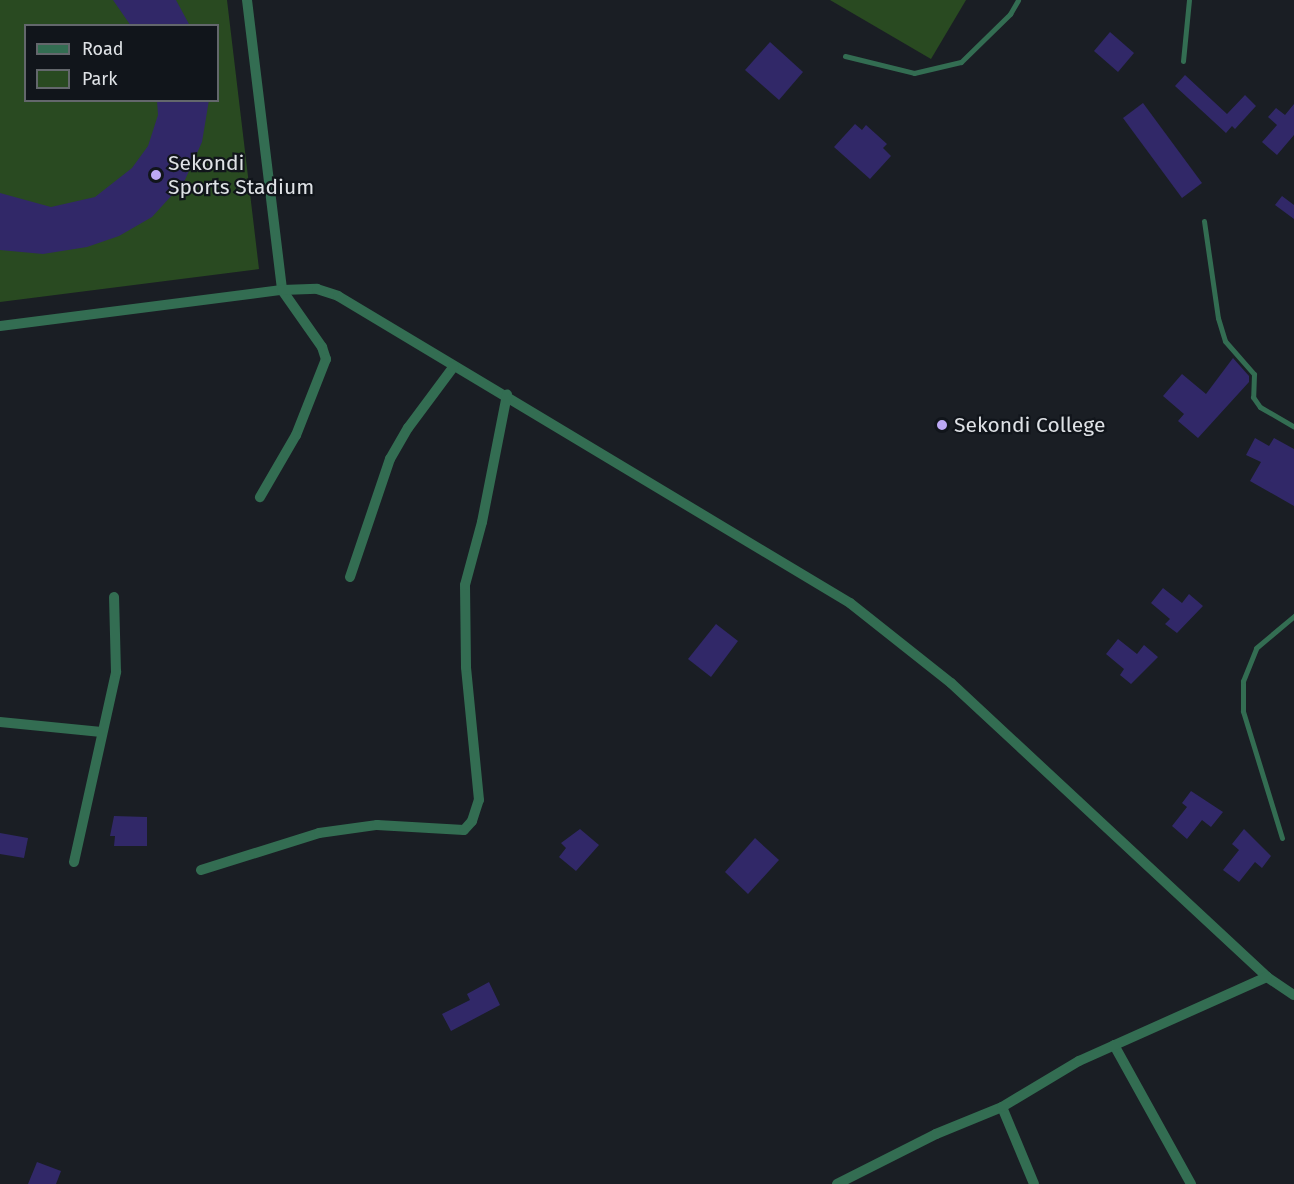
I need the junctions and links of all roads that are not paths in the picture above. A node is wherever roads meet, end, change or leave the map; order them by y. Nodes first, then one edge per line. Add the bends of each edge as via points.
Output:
1 (247, 0) edge
2 (1018, 0) edge
3 (1190, 0) edge
4 (845, 56) dead end
5 (1183, 61) dead end
6 (1204, 221) dead end
7 (282, 290) junction
8 (0, 326) edge
9 (454, 366) junction
10 (507, 394) junction
11 (1294, 427) edge
12 (260, 496) dead end
13 (350, 577) dead end
14 (114, 597) dead end
15 (1294, 616) edge
16 (0, 722) edge
17 (102, 732) junction
18 (1282, 838) dead end
19 (74, 862) dead end
20 (201, 870) dead end
21 (1267, 977) junction
22 (1294, 995) edge
23 (1114, 1045) junction
24 (1002, 1107) junction
25 (837, 1184) edge
26 (1034, 1184) edge
27 (1191, 1184) edge

1 - 7 street
2 - 4 lane via 1010,14 961,62 914,73
3 - 5 lane
6 - 11 lane via 1225,341 1254,374 1253,397 1260,407
7 - 8 street
7 - 9 street via 317,289 338,296
7 - 12 street via 322,347 326,359 297,435
9 - 10 street
9 - 13 street via 390,459
10 - 20 street via 482,522 465,585 466,667 479,800 472,821 464,830 377,825 319,833
10 - 21 street via 850,603 951,683
14 - 17 street via 116,672
15 - 18 lane via 1256,648 1243,681 1243,711
16 - 17 street
17 - 19 street
21 - 22 street
21 - 23 street
23 - 24 street
23 - 27 street
24 - 25 street via 936,1134
24 - 26 street

